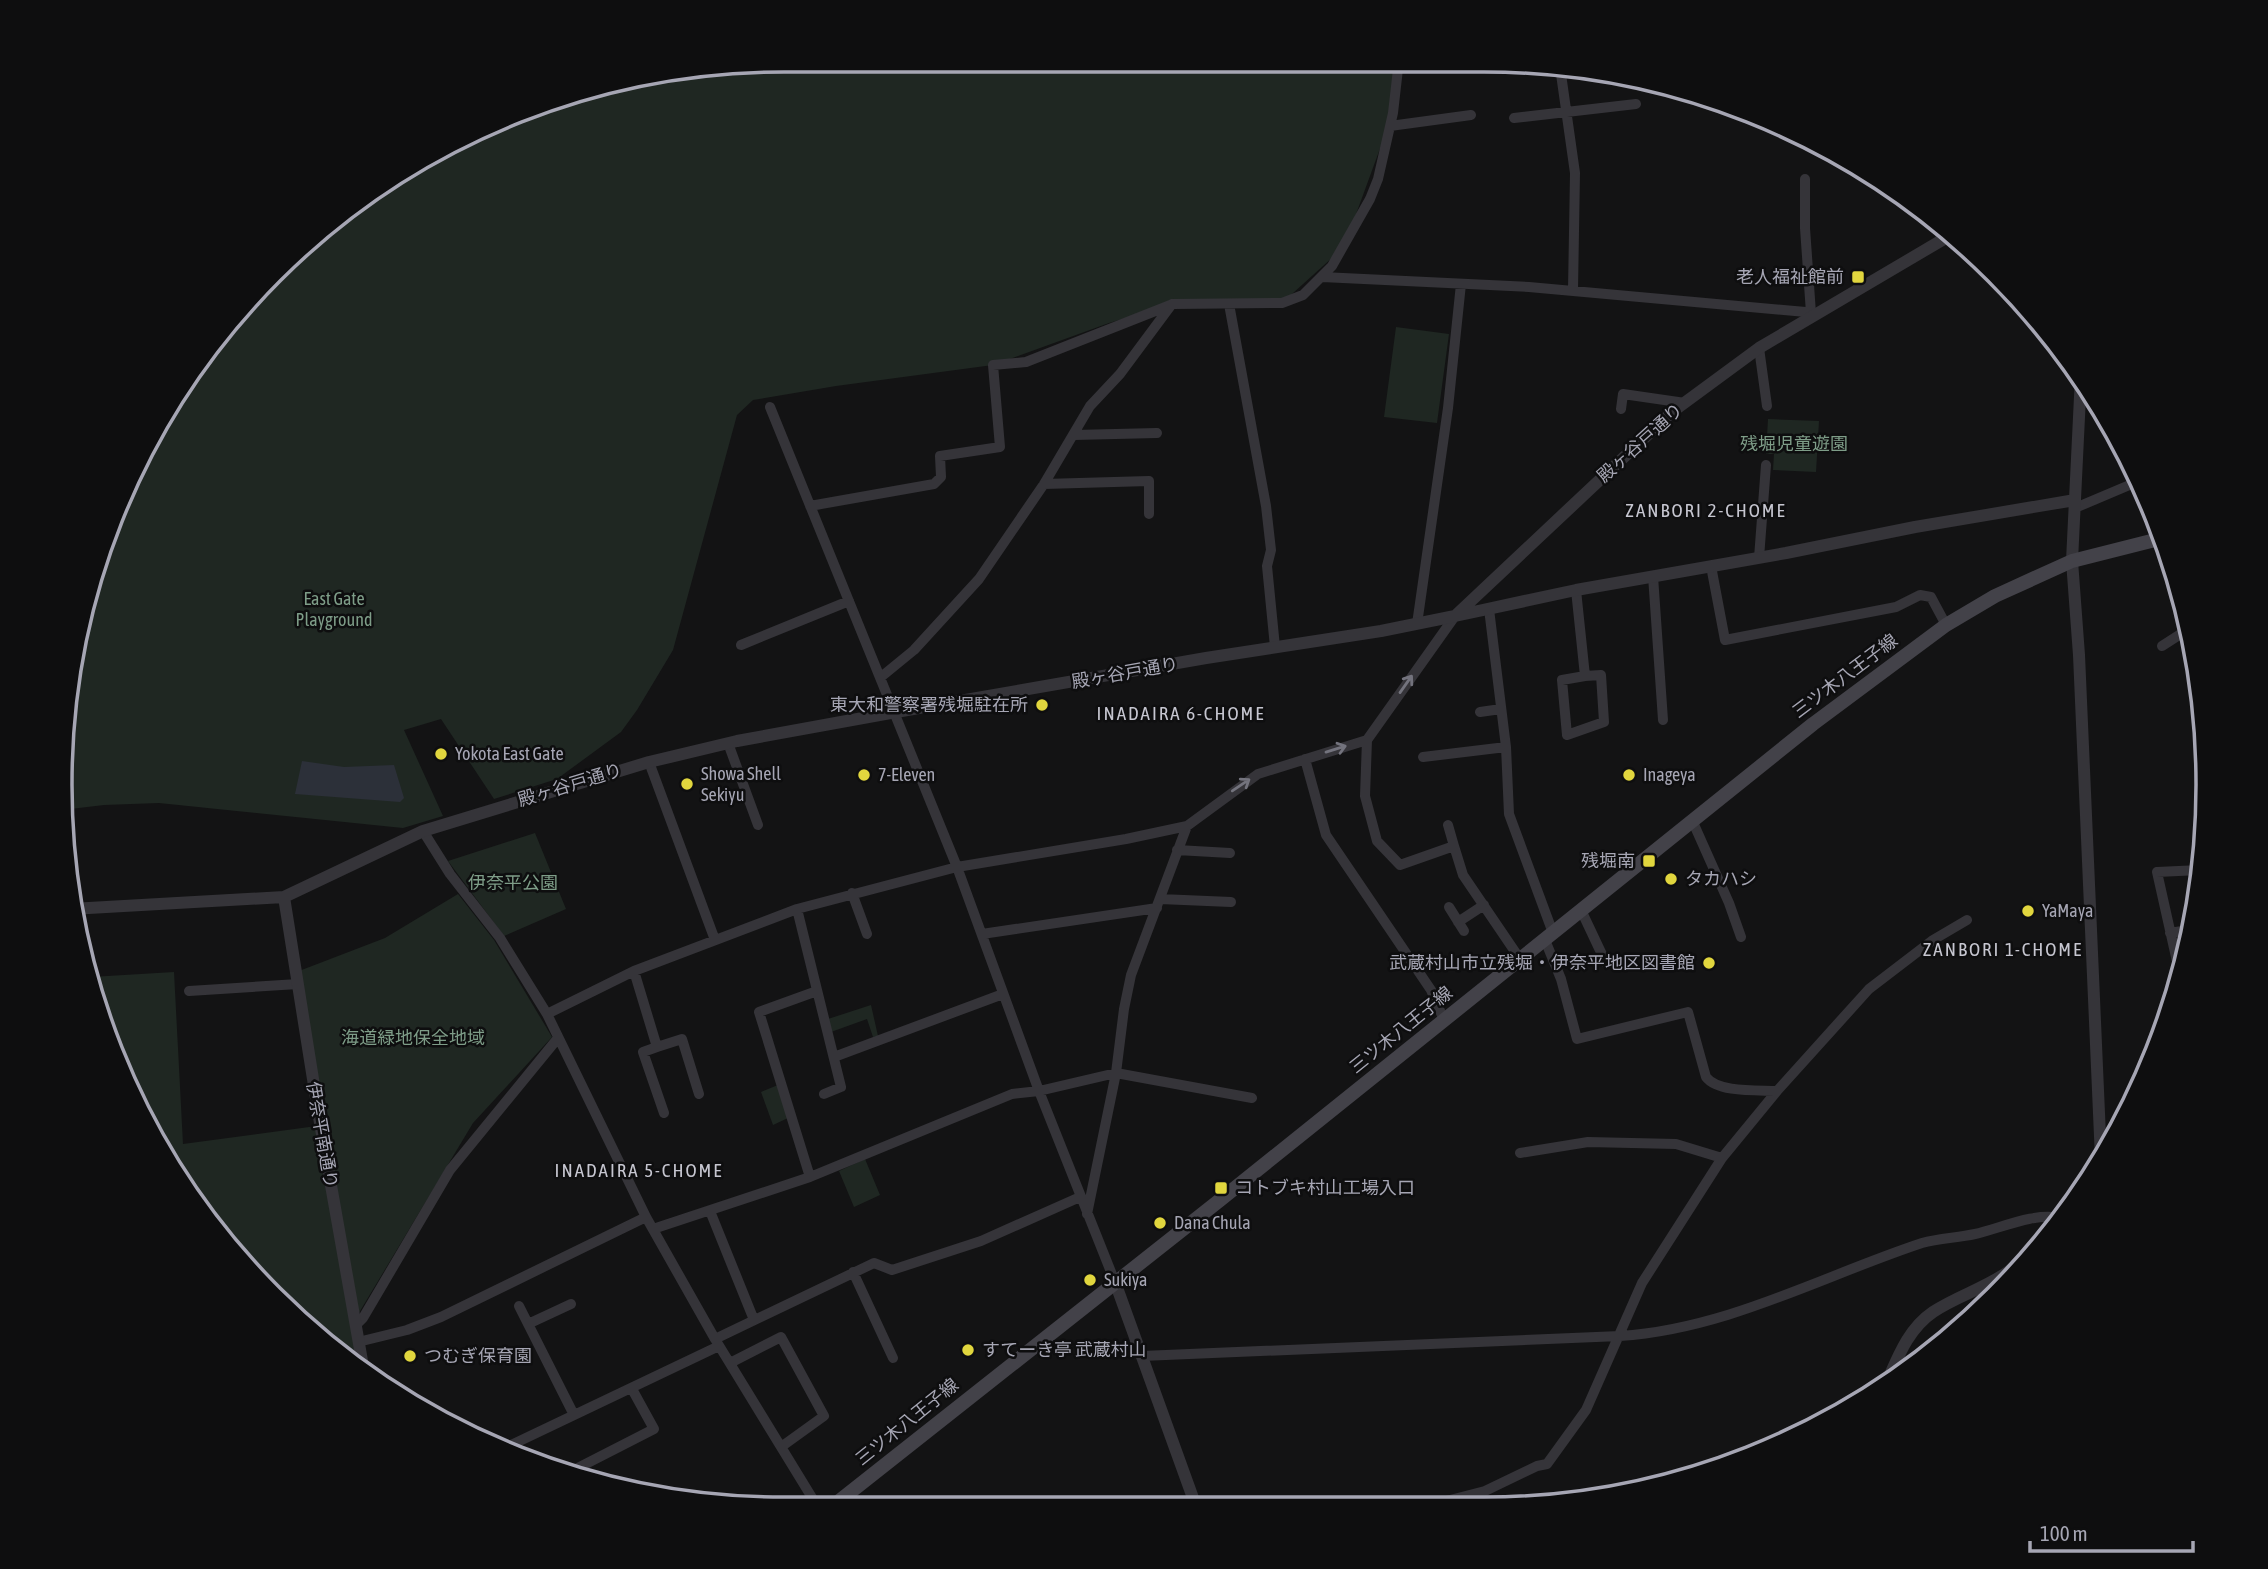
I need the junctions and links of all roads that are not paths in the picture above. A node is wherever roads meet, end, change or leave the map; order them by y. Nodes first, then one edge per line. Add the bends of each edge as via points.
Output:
1 (1398, 72) edge
2 (1561, 76) edge
3 (1636, 104) dead end
4 (1567, 112) junction
5 (1471, 115) dead end
6 (1514, 118) dead end
7 (1390, 127) junction
8 (1805, 179) dead end
9 (1942, 240) edge
10 (1322, 277) junction
11 (1461, 284) junction
12 (1573, 290) junction
13 (1173, 304) junction
14 (1229, 304) junction
15 (1814, 313) junction
16 (1759, 348) junction
17 (2080, 395) edge
18 (1685, 403) junction
19 (1767, 406) dead end
20 (770, 407) dead end
21 (1621, 409) dead end
22 (1157, 433) dead end
23 (1074, 435) junction
24 (1766, 465) dead end
25 (1044, 484) junction
26 (2130, 484) edge
27 (2075, 504) junction
28 (810, 506) junction
29 (1149, 514) dead end
30 (2153, 541) edge
31 (1759, 558) junction
32 (2072, 561) junction
33 (1711, 566) junction
34 (1653, 576) junction
35 (1576, 590) junction
36 (849, 601) junction
37 (1489, 609) junction
38 (1455, 616) junction
39 (1417, 624) junction
40 (1946, 625) junction
41 (2180, 634) edge
42 (741, 645) dead end
43 (2162, 646) dead end
44 (1275, 648) junction
45 (1585, 676) junction
46 (881, 677) junction
47 (1501, 709) junction
48 (896, 712) junction
49 (1480, 712) dead end
50 (1663, 720) dead end
51 (1367, 740) junction
52 (728, 743) junction
53 (1506, 747) junction
54 (1423, 757) dead end
55 (1305, 759) junction
56 (649, 762) junction
57 (1692, 820) junction
58 (758, 825) dead end
59 (1448, 825) dead end
60 (1187, 826) junction
61 (423, 831) junction
62 (1454, 846) junction
63 (1177, 850) junction
64 (1230, 853) dead end
65 (957, 867) junction
66 (2191, 870) edge
67 (852, 893) junction
68 (284, 897) junction
69 (1231, 902) dead end
70 (1159, 903) junction
71 (1484, 905) junction
72 (83, 908) edge
73 (1449, 908) dead end
74 (797, 909) junction
75 (1581, 910) junction
76 (1967, 919) dead end
77 (2181, 931) edge
78 (2170, 933) junction
79 (867, 934) dead end
80 (982, 934) junction
81 (1549, 936) junction
82 (1741, 937) dead end
83 (715, 940) junction
84 (2175, 955) edge
85 (1520, 959) junction
86 (1606, 963) dead end
87 (634, 971) junction
88 (298, 984) junction
89 (189, 991) dead end
90 (817, 991) junction
91 (1003, 994) junction
92 (547, 1014) junction
93 (1444, 1020) junction
94 (558, 1038) junction
95 (657, 1047) junction
96 (834, 1057) junction
97 (1116, 1073) junction
98 (1039, 1091) junction
99 (1777, 1091) junction
100 (699, 1094) dead end
101 (824, 1094) dead end
102 (1251, 1098) dead end
103 (664, 1113) dead end
104 (2100, 1142) edge
105 (1520, 1153) dead end
106 (1722, 1158) junction
107 (810, 1177) junction
108 (1080, 1197) junction
109 (710, 1211) junction
110 (1087, 1214) junction
111 (646, 1217) junction
112 (2050, 1217) edge
113 (653, 1229) junction
114 (853, 1272) junction
115 (1995, 1280) edge
116 (1115, 1282) junction
117 (571, 1304) dead end
118 (519, 1306) dead end
119 (754, 1320) junction
120 (528, 1324) junction
121 (356, 1325) junction
122 (1620, 1336) junction
123 (358, 1342) junction
124 (717, 1342) junction
125 (1142, 1356) junction
126 (361, 1357) edge
127 (894, 1358) dead end
128 (730, 1363) junction
129 (1894, 1366) edge
130 (632, 1389) junction
131 (574, 1415) junction
132 (514, 1444) edge
133 (781, 1447) junction
134 (580, 1467) edge
135 (812, 1497) edge
136 (845, 1497) edge
137 (1192, 1497) edge
138 (1463, 1497) edge

1 - 7 street
2 - 4 street
3 - 4 street
4 - 6 street
4 - 12 street via 1575,173
5 - 7 street
7 - 10 street via 1370,200
8 - 15 street
9 - 15 street, 殿ヶ谷戸通り
10 - 11 street
10 - 14 street via 1288,302
11 - 12 street
11 - 39 street
12 - 15 street
13 - 14 street
13 - 23 street via 1090,406
13 - 28 street via 1026,362 993,365 1000,447 940,456 941,477 934,484
14 - 44 street via 1266,506
15 - 16 street, 殿ヶ谷戸通り
16 - 18 street, 殿ヶ谷戸通り
16 - 19 street
17 - 27 street
18 - 21 street via 1623,394
18 - 38 street, 殿ヶ谷戸通り
20 - 28 street
22 - 23 street
23 - 25 street
24 - 31 street
25 - 29 street via 1150,481
25 - 46 street via 979,579 914,649
26 - 27 street
27 - 31 street via 1915,527
27 - 32 street
28 - 36 street
30 - 32 main road, 三ツ木八王子線
31 - 33 street
32 - 40 main road, 三ツ木八王子線 via 1994,596
32 - 104 street
33 - 34 street
33 - 40 street via 1725,640 1896,607 1920,595 1931,597
34 - 35 street
34 - 50 street
35 - 37 street
35 - 45 street
36 - 42 street
36 - 46 street
37 - 38 street
37 - 47 street
38 - 39 street, 殿ヶ谷戸通り
51 -> 38 street
39 - 44 street, 殿ヶ谷戸通り
40 - 57 main road, 三ツ木八王子線
41 - 43 street
44 - 48 street, 殿ヶ谷戸通り
45 - 45 street via 1601,675 1604,722 1567,734 1562,680
46 - 48 street
47 - 49 street
47 - 53 street
48 - 52 street, 殿ヶ谷戸通り
48 - 65 street
55 -> 51 street
51 - 62 street via 1365,796 1377,841 1400,865
52 - 56 street, 殿ヶ谷戸通り
52 - 58 street
53 - 54 street
53 - 81 street via 1509,814
60 -> 55 street via 1258,774
55 - 93 street via 1326,835 1431,990
56 - 61 street, 殿ヶ谷戸通り
56 - 83 street
57 - 75 main road, 三ツ木八王子線
57 - 82 street
59 - 62 street
60 - 63 street
60 - 65 street
61 - 68 street, 殿ヶ谷戸通り
61 - 92 street via 500,938
62 - 71 street via 1462,875
63 - 64 street
63 - 70 street
65 - 67 street
65 - 80 street
66 - 78 street via 2157,872
67 - 74 street
67 - 79 street
68 - 72 street, 殿ヶ谷戸通り
68 - 88 street, 伊奈平南通り
69 - 70 street
70 - 80 street
70 - 97 street via 1132,975
71 - 73 street via 1461,926
71 - 85 street
74 - 83 street
74 - 90 street
75 - 81 main road, 三ツ木八王子線
75 - 86 street
76 - 99 street via 1869,989
77 - 78 street
78 - 84 street
80 - 91 street
81 - 85 main road, 三ツ木八王子線
81 - 99 street via 1577,1039 1688,1012 1710,1082 1720,1087
83 - 87 street
85 - 93 main road, 三ツ木八王子線
87 - 92 street
87 - 95 street
88 - 89 street
88 - 121 street, 伊奈平南通り
90 - 96 street
90 - 107 street via 759,1012
91 - 96 street
91 - 98 street
92 - 94 street
93 - 116 main road, 三ツ木八王子線
94 - 111 street
94 - 121 street via 450,1170
95 - 100 street via 682,1040
95 - 103 street via 643,1052
96 - 101 street via 841,1087
97 - 98 street
97 - 102 street
97 - 110 street
98 - 107 street via 1012,1094
98 - 108 street
99 - 106 street
105 - 106 street via 1588,1142 1676,1144
106 - 122 street via 1642,1283
107 - 109 street
108 - 110 street
108 - 114 street via 981,1241 892,1270 874,1264
109 - 113 street
109 - 119 street
110 - 116 street
111 - 113 street
111 - 123 street via 441,1317
112 - 122 street via 1925,1242 1746,1309 1668,1330
113 - 124 street
114 - 119 street
114 - 127 street
115 - 129 street via 1928,1316 1904,1344
116 - 125 street
116 - 136 main road, 三ツ木八王子線
117 - 120 street
118 - 120 street
119 - 124 street
120 - 131 street
121 - 123 street, 伊奈平南通り
122 - 125 street
122 - 138 street via 1586,1410 1547,1464
123 - 126 street, 伊奈平南通り
124 - 128 street
124 - 130 street
125 - 137 street
128 - 133 street
128 - 133 street via 781,1337 824,1416
130 - 131 street
130 - 134 street via 654,1429
131 - 132 street
133 - 135 street

